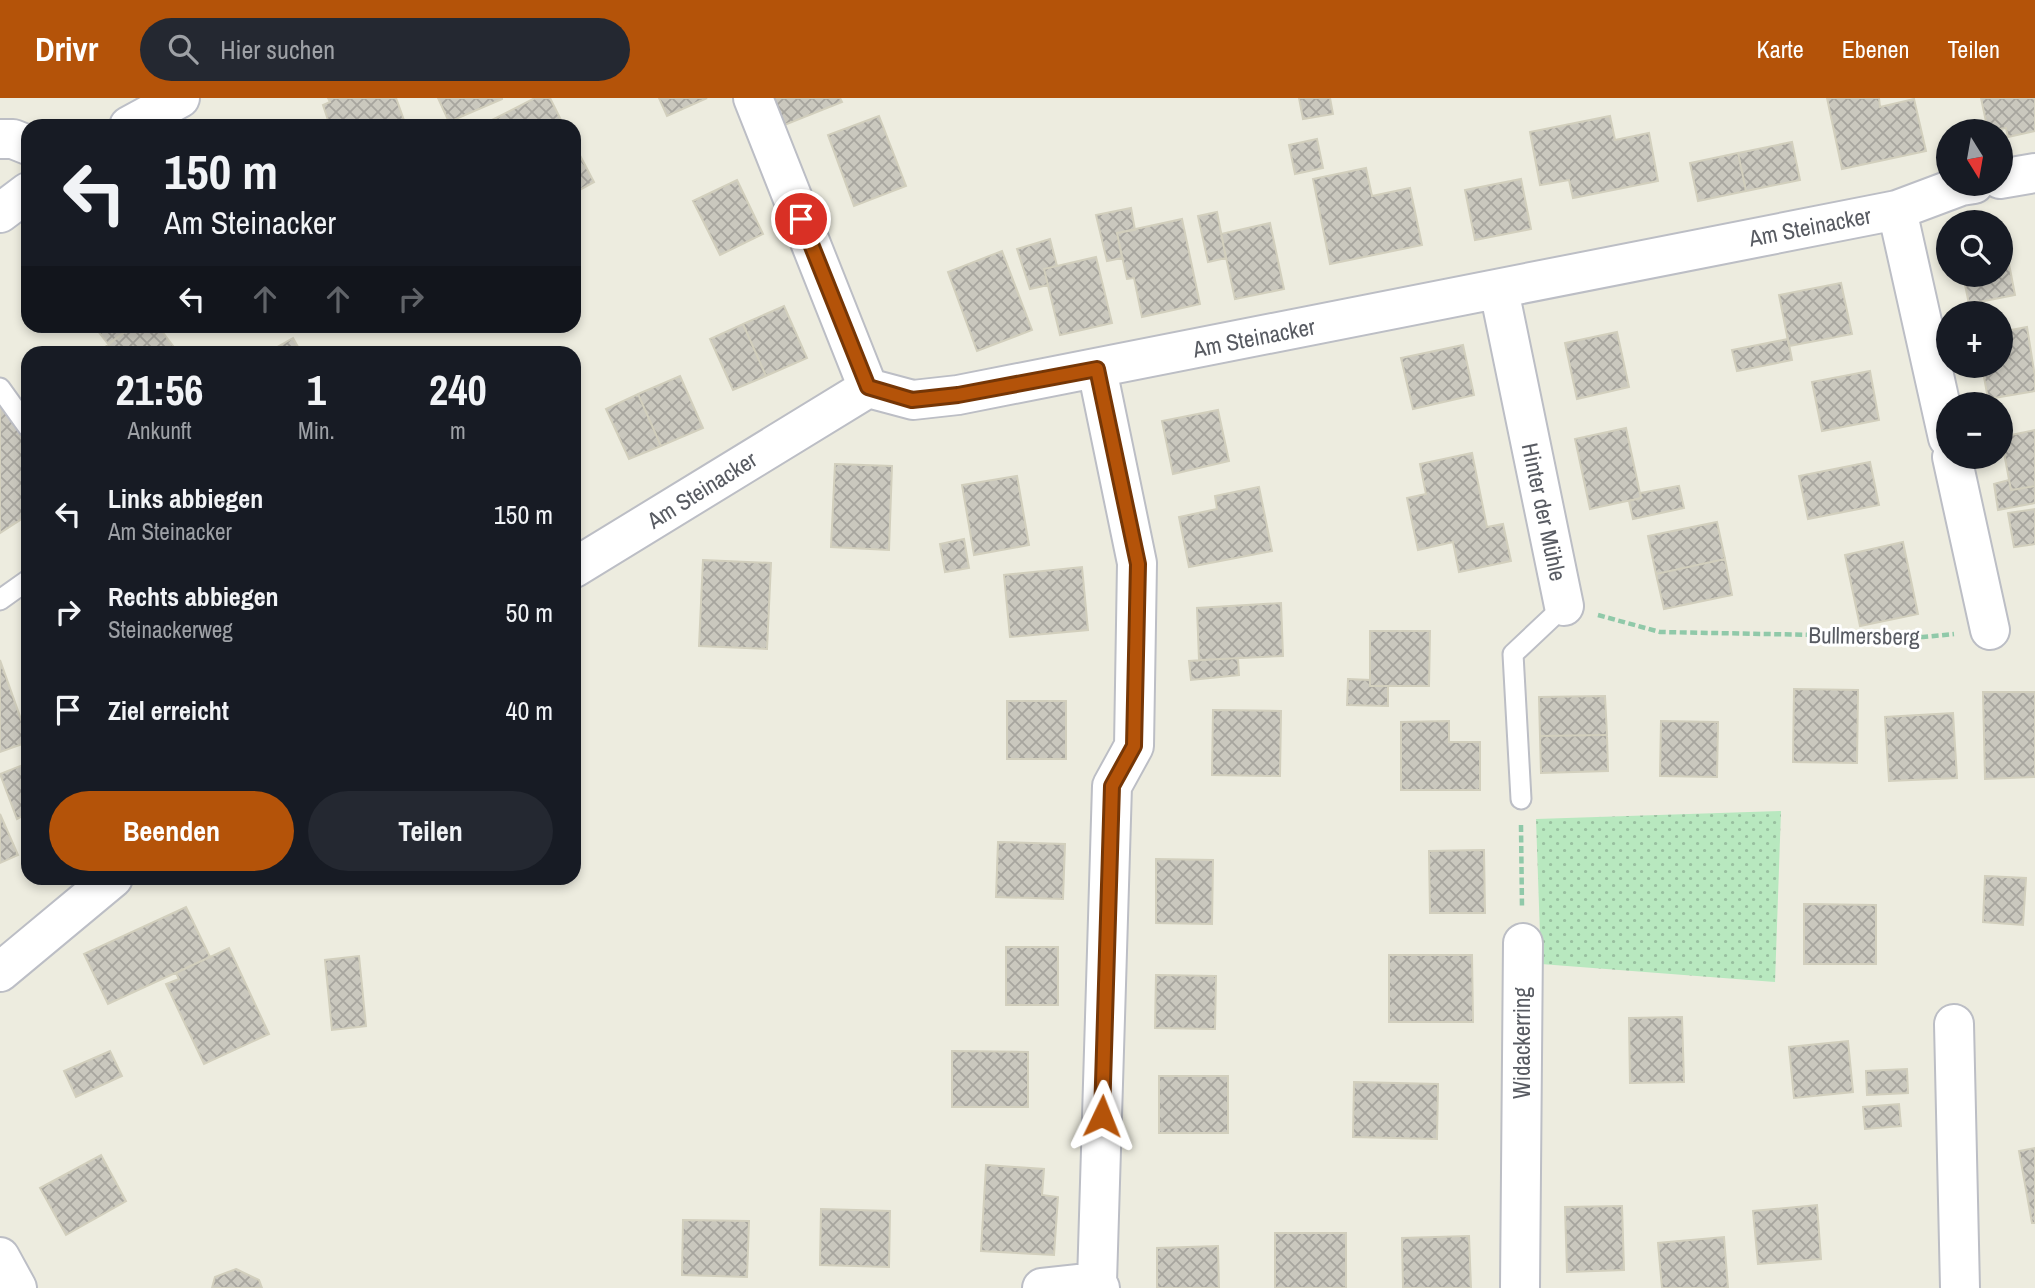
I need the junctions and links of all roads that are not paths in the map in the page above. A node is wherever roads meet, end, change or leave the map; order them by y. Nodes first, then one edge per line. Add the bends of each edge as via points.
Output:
1 (180, 98) edge
2 (753, 98) edge
3 (142, 119) edge
4 (0, 139) edge
5 (21, 142) edge
6 (2035, 173) edge
7 (2013, 177) edge
8 (1936, 195) edge
9 (21, 197) edge
10 (1897, 210) junction
11 (0, 213) edge
12 (1499, 290) junction
13 (1097, 369) junction
14 (868, 387) junction
15 (0, 388) edge
16 (1938, 392) edge
17 (21, 417) edge
18 (1955, 469) edge
19 (581, 564) edge
20 (21, 585) edge
21 (0, 600) edge
22 (1564, 606) joint
23 (1990, 629) road end
24 (1521, 799) road end
25 (105, 885) edge
26 (1523, 943) road end
27 (0, 972) edge
28 (1954, 1024) dead end
29 (0, 1257) edge
30 (1098, 1285) edge
31 (17, 1288) edge
32 (1042, 1288) edge
33 (1520, 1288) edge
34 (1960, 1288) edge

1 - 3 street
2 - 14 street
4 - 5 street
6 - 7 street
8 - 10 street, Am Steinacker
9 - 11 street
10 - 12 street, Am Steinacker
10 - 16 street
12 - 13 street, Am Steinacker
12 - 22 street, Hinter der Mühle
13 - 14 street, Am Steinacker via 912,400
13 - 30 street via 1138,564 1134,746 1112,786
14 - 19 street, Am Steinacker
15 - 17 lane
18 - 23 street
20 - 21 lane
22 - 24 lane, Hinter der Mühle via 1513,654
25 - 27 street
26 - 33 street, Widackerring
28 - 34 street
29 - 31 street
30 - 32 street

